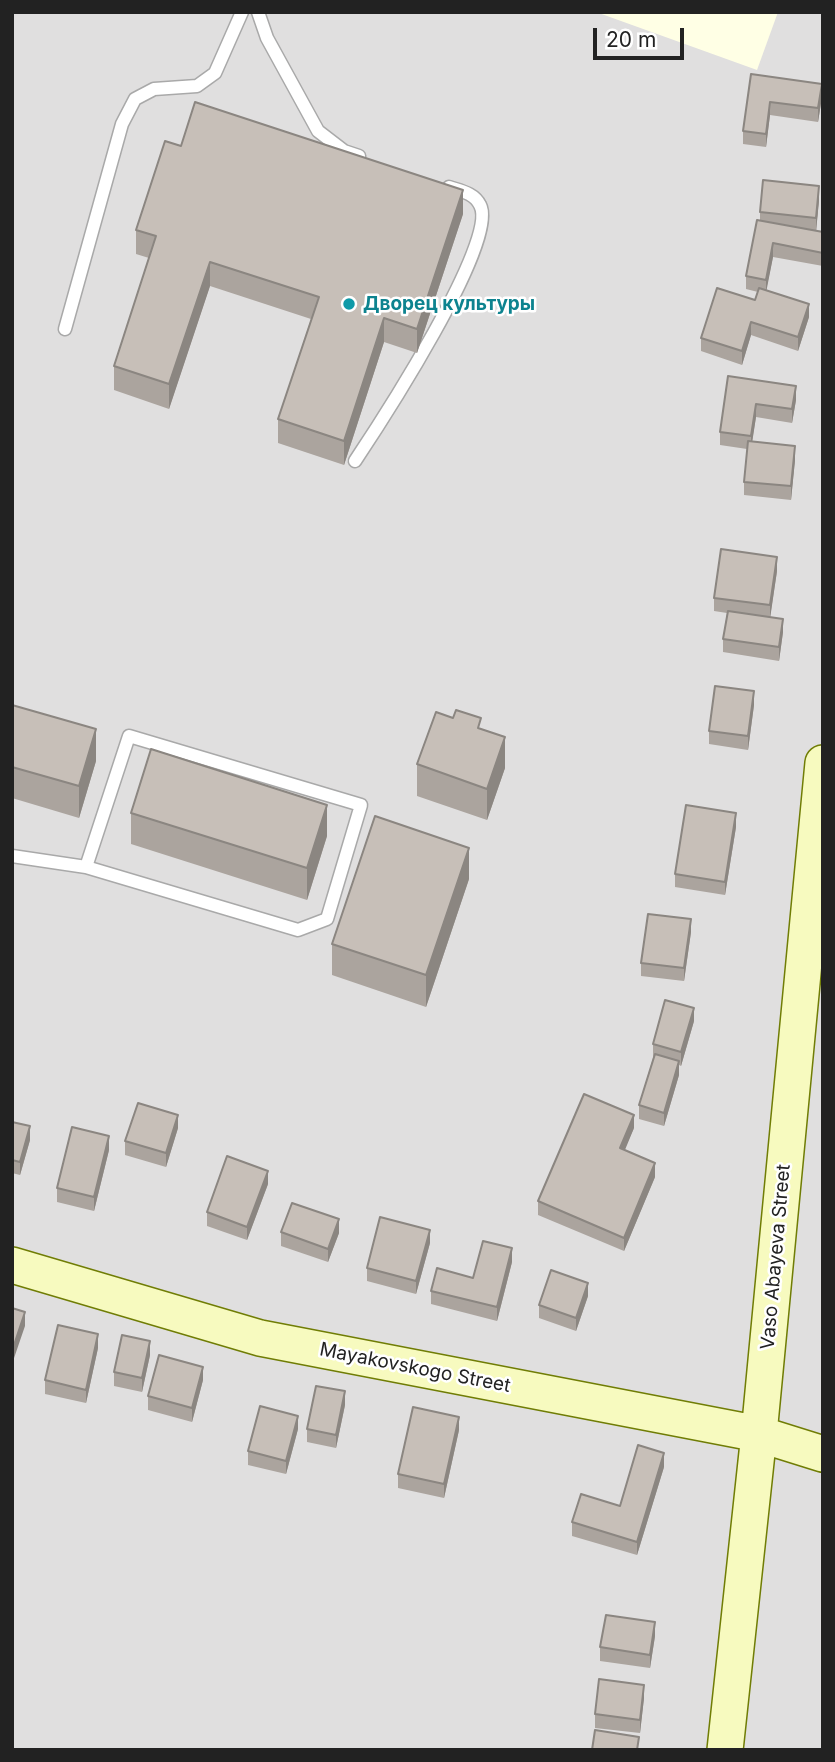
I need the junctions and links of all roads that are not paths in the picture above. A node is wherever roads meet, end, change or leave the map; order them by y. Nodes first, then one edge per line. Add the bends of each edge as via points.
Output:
1 (242, 12) edge
2 (258, 12) edge
3 (376, 162) edge
4 (434, 182) edge
5 (65, 329) dead end
6 (355, 461) dead end
7 (823, 763) edge
8 (12, 856) edge
9 (86, 867) junction
10 (12, 1265) edge
11 (759, 1434) junction
12 (823, 1454) edge
13 (724, 1750) edge

1 - 5 lane via 215,73 197,86 154,89 135,99 122,124
2 - 3 lane via 267,38 318,131 344,150
4 - 6 lane via 471,194 481,206 481,233 457,289 402,389
7 - 11 main road, Vaso Abayeva Street
8 - 9 lane
9 - 9 lane via 298,930 327,919 360,805 130,736
10 - 11 main road, Mayakovskogo Street via 260,1338
11 - 12 main road, Mayakovskogo Street
11 - 13 main road, Vaso Abayeva Street

